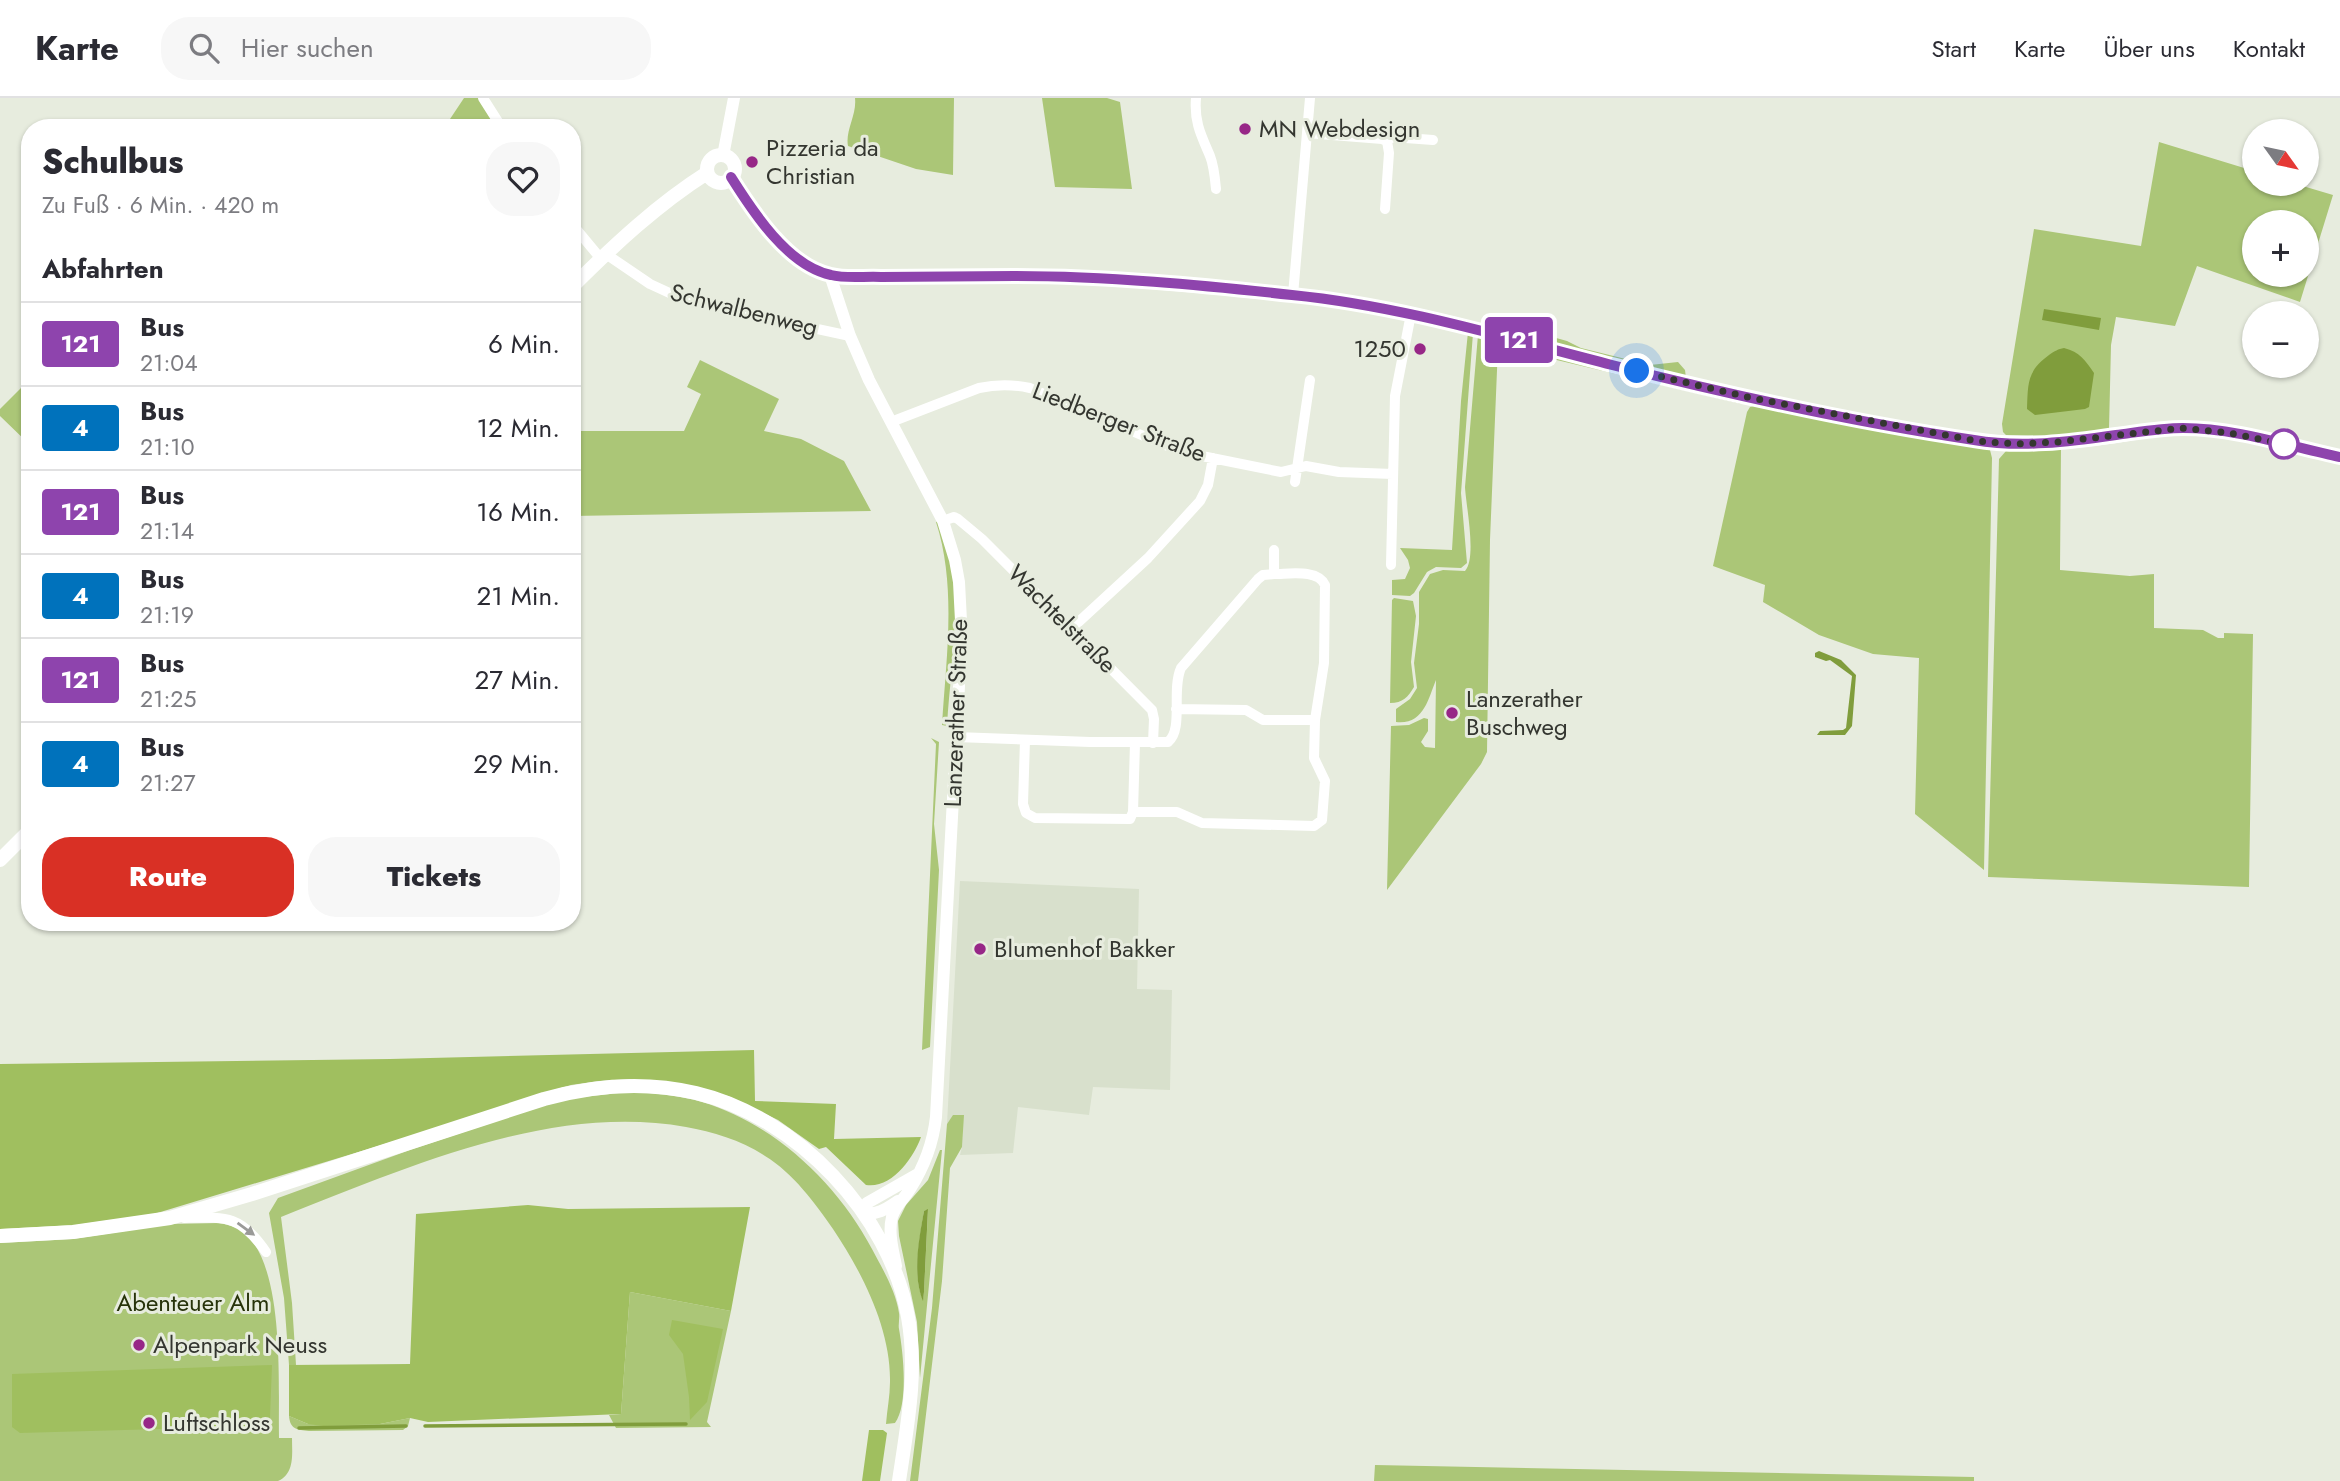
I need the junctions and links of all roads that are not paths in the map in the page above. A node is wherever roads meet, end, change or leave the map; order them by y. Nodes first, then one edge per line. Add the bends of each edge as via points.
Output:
1 (483, 98) edge
2 (734, 98) edge
3 (1196, 98) edge
4 (1310, 98) edge
5 (496, 119) edge
6 (1307, 132) junction
7 (1433, 140) dead end
8 (1387, 141) junction
9 (723, 156) junction
10 (707, 173) junction
11 (731, 177) junction
12 (1216, 189) dead end
13 (1385, 209) dead end
14 (581, 234) edge
15 (603, 257) junction
16 (830, 275) junction
17 (581, 278) edge
18 (1293, 295) junction
19 (1411, 314) junction
20 (850, 336) junction
21 (1310, 380) dead end
22 (891, 422) junction
23 (2340, 457) edge
24 (1213, 458) junction
25 (1297, 467) junction
26 (1393, 474) junction
27 (1295, 482) dead end
28 (943, 521) junction
29 (1275, 550) dead end
30 (1391, 565) dead end
31 (1274, 574) junction
32 (1072, 628) junction
33 (1176, 709) junction
34 (1315, 720) junction
35 (956, 737) junction
36 (1025, 740) junction
37 (1135, 743) junction
38 (1153, 743) junction
39 (1133, 811) junction
40 (21, 839) edge
41 (0, 860) edge
42 (918, 1174) junction
43 (903, 1198) junction
44 (863, 1213) junction
45 (170, 1218) junction
46 (0, 1236) edge
47 (266, 1252) dead end
48 (900, 1287) junction
49 (899, 1481) edge

1 - 5 street
2 - 9 street
3 - 12 street via 1199,135 1212,161
4 - 6 street
6 - 8 street
6 - 18 street
7 - 8 street via 1392,137
8 - 13 street
9 - 10 main road via 711,160
9 - 11 main road via 733,164
10 - 11 main road via 718,183
10 - 15 main road
11 - 16 main road via 782,246 797,260
14 - 15 street, Schwalbenweg
15 - 17 main road
15 - 20 street, Schwalbenweg via 676,296
16 - 18 main road via 1081,278
16 - 20 street, Lanzerather Straße
18 - 19 main road
19 - 23 main road via 1701,387 1977,441 2057,442 2159,429 2204,429
19 - 26 street via 1395,396
20 - 22 street, Lanzerather Straße
21 - 25 street
22 - 24 street, Liedberger Straße via 979,388 1016,385 1165,445
22 - 28 street, Lanzerather Straße
24 - 25 street, Liedberger Straße via 1281,472
24 - 32 street via 1200,501 1148,558
25 - 26 street, Liedberger Straße
25 - 27 street
26 - 30 street
28 - 32 street, Wachtelstraße via 954,517 962,521
28 - 35 street, Lanzerather Straße via 955,560 961,607
29 - 31 street
31 - 33 street via 1258,579 1187,660 1177,677
31 - 34 street via 1315,575 1324,582 1324,663
32 - 38 street, Wachtelstraße via 1152,710
33 - 34 street via 1246,710 1263,719
33 - 38 street via 1174,736 1168,742
34 - 39 street via 1315,763 1325,781 1324,815 1319,824 1202,823 1177,812
35 - 36 street
35 - 42 street, Lanzerather Straße via 936,1117 930,1151
36 - 37 street
36 - 39 street via 1023,804 1028,815 1122,820 1131,818
37 - 38 street
37 - 39 street
40 - 41 main road
42 - 43 street, Lanzerather Straße
42 - 44 street via 867,1203
43 - 44 street via 882,1212
43 - 48 street, Lanzerather Straße via 895,1208 891,1227
44 - 45 main road via 814,1157 761,1119 698,1094 636,1086 589,1089 544,1099
44 - 48 main road
45 - 46 main road via 73,1233
45 -> 47 street via 212,1217 236,1222 254,1234
48 - 49 main road via 913,1367

